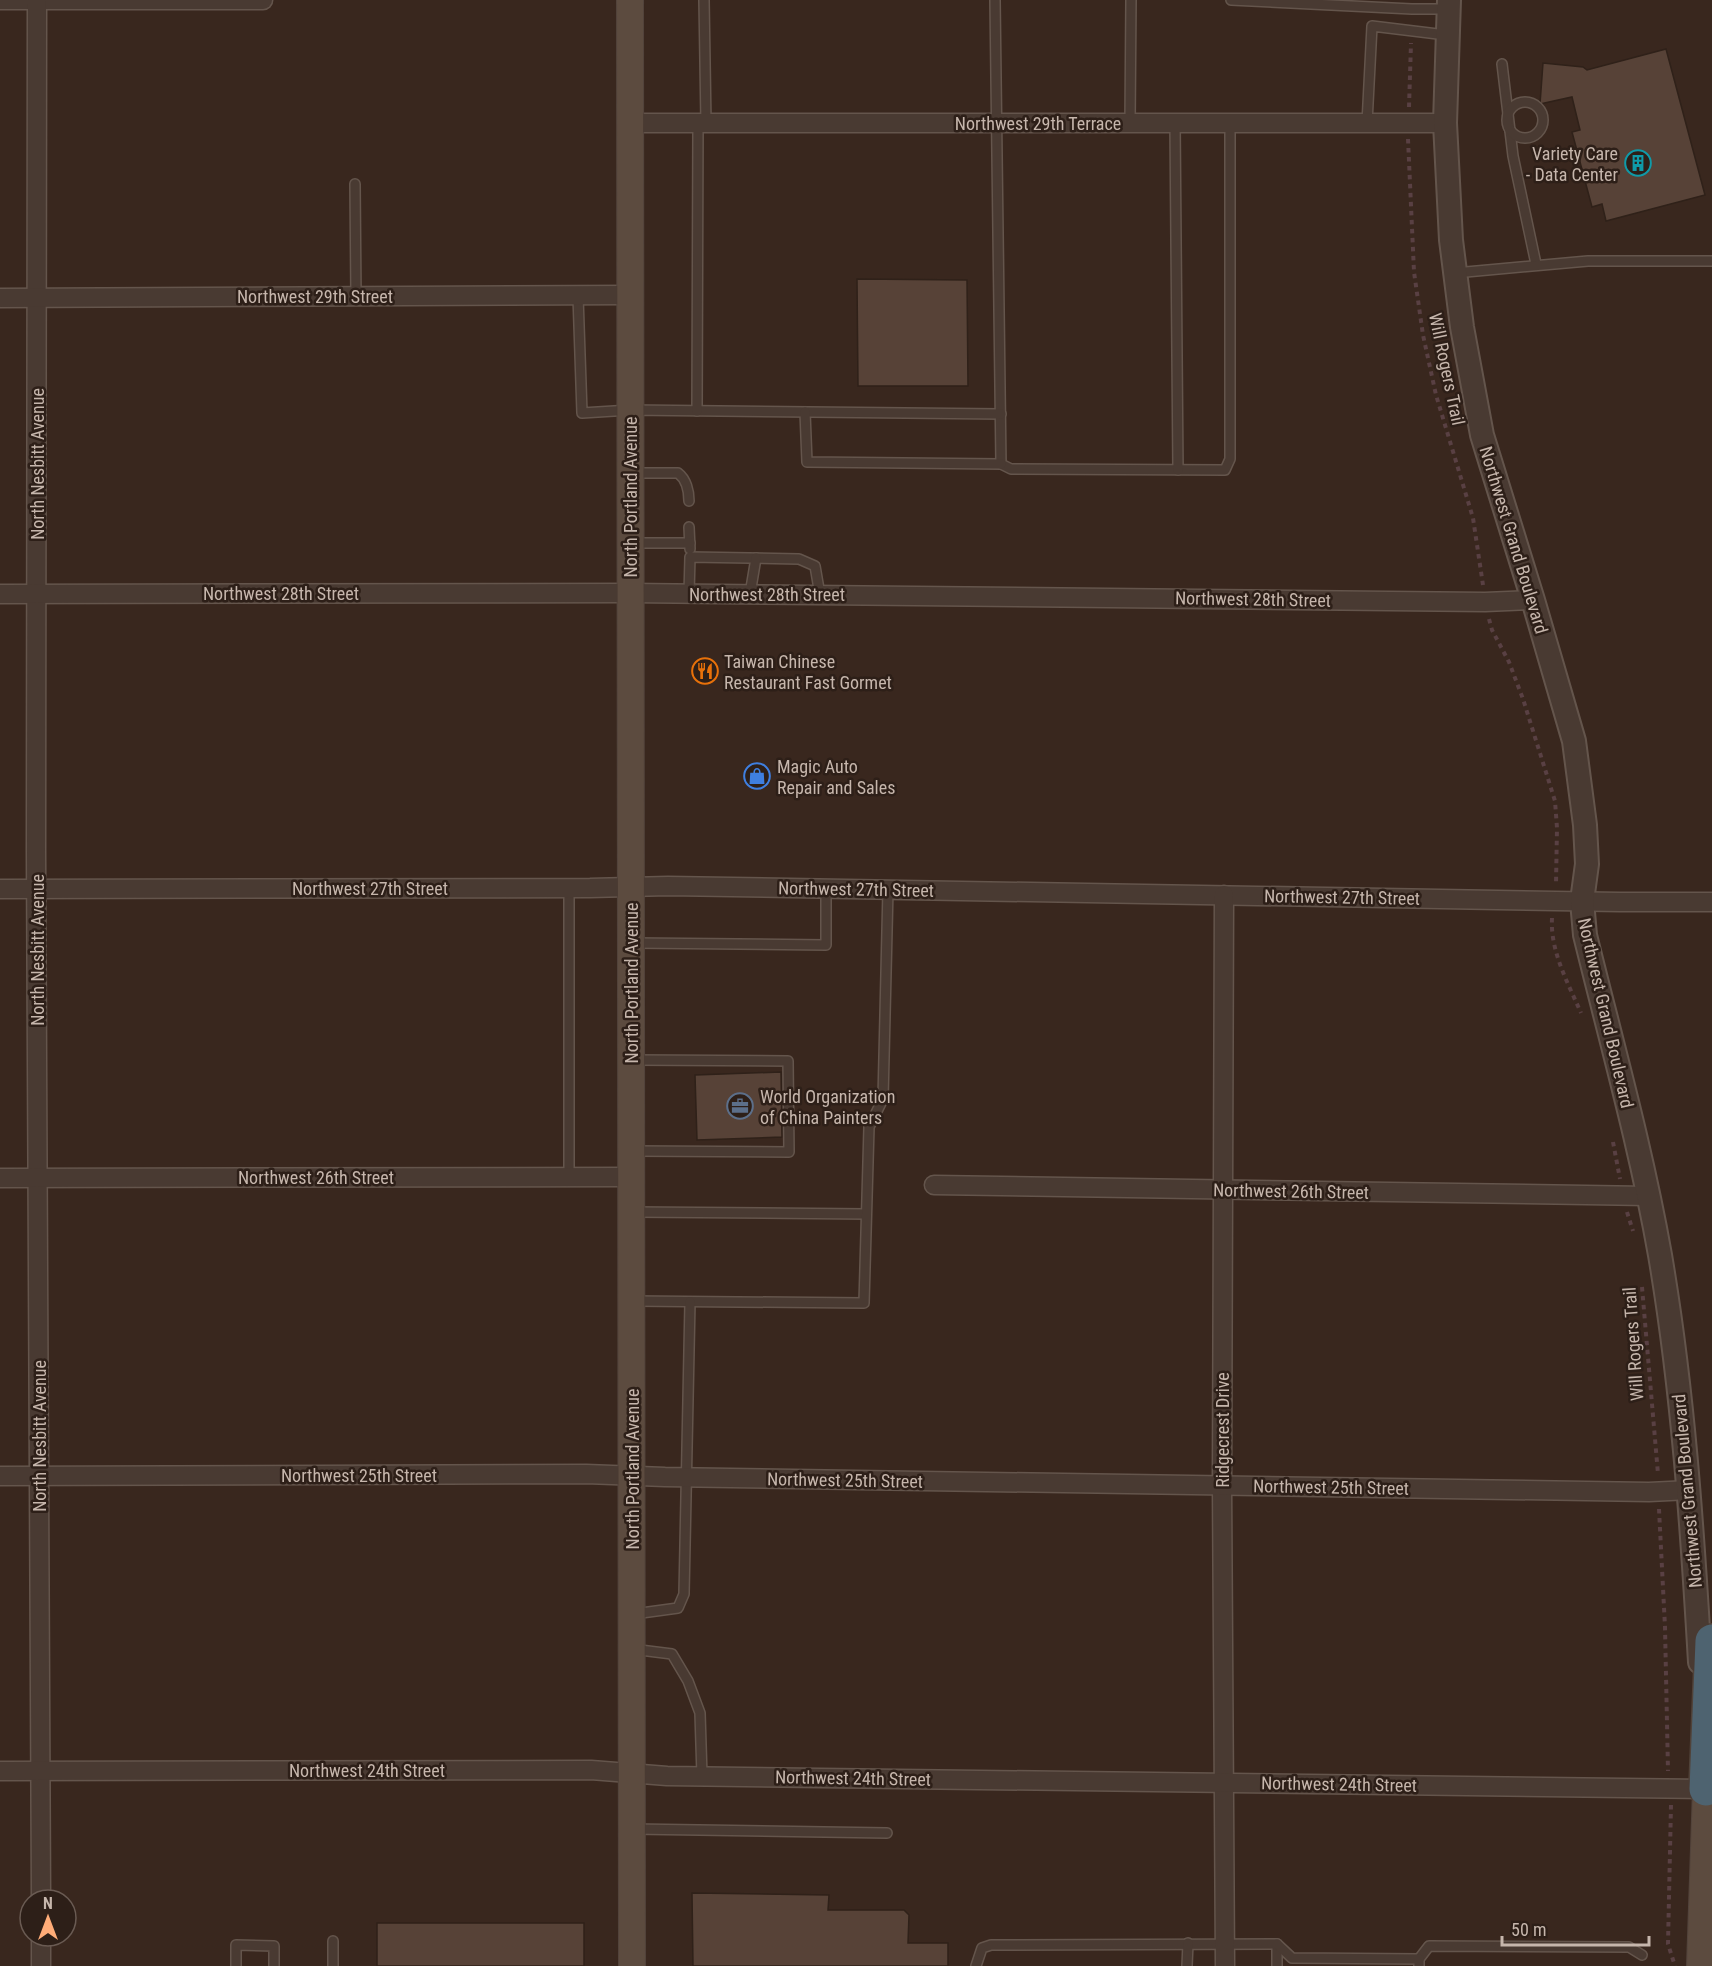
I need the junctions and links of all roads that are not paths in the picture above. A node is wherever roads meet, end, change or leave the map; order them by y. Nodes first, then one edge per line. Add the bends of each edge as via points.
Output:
1 (0, 0) edge
2 (88, 0) edge
3 (263, 0) edge
4 (630, 0) edge
5 (704, 0) edge
6 (995, 0) edge
7 (1131, 0) edge
8 (1231, 0) edge
9 (37, 1) edge
10 (1351, 3) edge
11 (1449, 4) edge
12 (1448, 35) junction
13 (1502, 64) dead end
14 (630, 123) junction
15 (702, 123) junction
16 (998, 123) junction
17 (1130, 123) junction
18 (1175, 123) junction
19 (1230, 123) junction
20 (1367, 123) junction
21 (1445, 123) junction
22 (355, 184) dead end
23 (1712, 261) edge
24 (1536, 264) junction
25 (1455, 273) junction
26 (630, 295) junction
27 (356, 296) junction
28 (578, 296) junction
29 (0, 297) edge
30 (38, 297) junction
31 (630, 410) junction
32 (697, 411) junction
33 (806, 412) junction
34 (1001, 414) junction
35 (1001, 464) junction
36 (1178, 470) junction
37 (630, 473) junction
38 (689, 501) dead end
39 (689, 527) dead end
40 (630, 543) junction
41 (690, 543) junction
42 (690, 557) junction
43 (756, 558) junction
44 (630, 593) junction
45 (0, 594) edge
46 (38, 594) junction
47 (689, 594) junction
48 (750, 594) junction
49 (820, 595) junction
50 (1533, 600) junction
51 (631, 887) junction
52 (569, 888) junction
53 (826, 888) junction
54 (0, 889) edge
55 (37, 889) junction
56 (888, 889) junction
57 (1224, 895) junction
58 (1582, 902) junction
59 (1705, 902) edge
60 (631, 943) junction
61 (632, 1060) junction
62 (632, 1151) junction
63 (569, 1177) junction
64 (632, 1177) junction
65 (0, 1178) edge
66 (38, 1178) junction
67 (934, 1185) dead end
68 (1222, 1190) junction
69 (1648, 1196) junction
70 (632, 1212) junction
71 (866, 1214) junction
72 (632, 1301) junction
73 (690, 1302) junction
74 (39, 1475) junction
75 (0, 1476) edge
76 (631, 1476) junction
77 (685, 1478) junction
78 (1222, 1485) junction
79 (1690, 1490) junction
80 (632, 1614) junction
81 (1712, 1641) edge
82 (632, 1649) junction
83 (0, 1771) edge
84 (40, 1771) junction
85 (633, 1773) junction
86 (702, 1776) junction
87 (1222, 1782) junction
88 (1706, 1789) junction
89 (633, 1829) junction
90 (887, 1833) dead end
91 (41, 1888) edge
92 (333, 1941) dead end
93 (1188, 1943) junction
94 (1225, 1943) junction
95 (1277, 1944) junction
96 (41, 1948) edge
97 (1642, 1955) dead end
98 (1419, 1962) edge
99 (41, 1966) edge
100 (236, 1966) edge
101 (274, 1966) edge
102 (333, 1966) edge
103 (632, 1966) edge
104 (975, 1966) edge
105 (1187, 1966) edge
106 (1225, 1966) edge
107 (1277, 1966) edge
108 (1700, 1966) edge

1 - 9 street
2 - 3 street
2 - 9 street
4 - 14 main road, North Portland Avenue
5 - 15 lane
6 - 16 lane
7 - 17 lane
8 - 10 lane
9 - 30 street, North Nesbitt Avenue
10 - 11 lane
11 - 12 street, Northwest Grand Boulevard
12 - 20 lane via 1372,26
12 - 21 street, Northwest Grand Boulevard
13 - 24 lane via 1508,122
14 - 15 street, Northwest 29th Terrace
14 - 26 main road, North Portland Avenue
15 - 16 street, Northwest 29th Terrace
15 - 32 lane
16 - 17 street, Northwest 29th Terrace
16 - 34 lane
17 - 18 street, Northwest 29th Terrace
18 - 19 street, Northwest 29th Terrace
18 - 36 lane
19 - 20 street, Northwest 29th Terrace
19 - 36 lane via 1230,459 1225,470
20 - 21 street, Northwest 29th Terrace
21 - 25 street, Northwest Grand Boulevard
22 - 27 lane
23 - 24 lane
24 - 25 lane
25 - 50 street, Northwest Grand Boulevard via 1482,435
26 - 28 street, Northwest 29th Street
26 - 31 main road, North Portland Avenue
27 - 28 street, Northwest 29th Street
27 - 30 street, Northwest 29th Street
28 - 31 lane via 582,413
29 - 30 street, Northwest 29th Street
30 - 46 street, North Nesbitt Avenue
31 - 32 lane
31 - 37 main road, North Portland Avenue
32 - 33 lane
33 - 34 lane
33 - 35 lane via 807,462
34 - 35 lane
35 - 36 lane via 1011,469
37 - 38 lane via 678,473 689,492
37 - 40 main road, North Portland Avenue
39 - 41 lane
40 - 41 lane
40 - 44 main road, North Portland Avenue
41 - 42 lane
42 - 43 lane
42 - 47 lane
43 - 48 lane
43 - 49 lane via 807,561 815,566
44 - 46 street, Northwest 28th Street
44 - 47 street, Northwest 28th Street
44 - 51 main road, North Portland Avenue
45 - 46 street, Northwest 28th Street
46 - 55 street, North Nesbitt Avenue
47 - 48 street, Northwest 28th Street
48 - 49 street, Northwest 28th Street
49 - 50 street, Northwest 28th Street
50 - 58 street, Northwest Grand Boulevard via 1574,741 1587,864
51 - 52 street, Northwest 27th Street
51 - 53 street, Northwest 27th Street
51 - 60 main road, North Portland Avenue
52 - 55 street, Northwest 27th Street
52 - 63 lane
53 - 56 street, Northwest 27th Street
53 - 60 lane via 826,945
54 - 55 street, Northwest 27th Street
55 - 66 street, North Nesbitt Avenue
56 - 57 street, Northwest 27th Street
56 - 71 lane via 883,1099 869,1128
57 - 58 street, Northwest 27th Street
57 - 68 street, Ridgecrest Drive
58 - 59 street, Northwest 27th Street
58 - 69 street, Northwest Grand Boulevard via 1585,935
60 - 61 main road, North Portland Avenue
61 - 62 main road, North Portland Avenue
61 - 62 lane via 788,1062 789,1152
62 - 64 main road, North Portland Avenue
63 - 64 street, Northwest 26th Street
63 - 66 street, Northwest 26th Street
64 - 70 main road, North Portland Avenue
65 - 66 street, Northwest 26th Street
66 - 74 street, North Nesbitt Avenue
67 - 68 street, Northwest 26th Street
68 - 69 street, Northwest 26th Street
68 - 78 street, Ridgecrest Drive
69 - 79 street, Northwest Grand Boulevard via 1675,1351
70 - 71 lane
70 - 72 main road, North Portland Avenue
71 - 73 lane via 864,1303
72 - 73 lane
72 - 76 main road, North Portland Avenue
73 - 77 lane
74 - 75 street, Northwest 25th Street
74 - 76 street, Northwest 25th Street
74 - 84 street, North Nesbitt Avenue
76 - 77 street, Northwest 25th Street
76 - 80 main road, North Portland Avenue
77 - 78 street, Northwest 25th Street
77 - 80 lane via 684,1594 678,1608
78 - 79 street, Northwest 25th Street
78 - 87 street, Ridgecrest Drive
79 - 88 street, Northwest Grand Boulevard
80 - 82 main road, North Portland Avenue
81 - 88 highway
82 - 85 main road, North Portland Avenue
82 - 86 lane via 672,1654 688,1681 700,1713
83 - 84 street, Northwest 24th Street
84 - 85 street, Northwest 24th Street
84 - 91 street, North Nesbitt Avenue
85 - 86 street, Northwest 24th Street
85 - 89 main road, North Portland Avenue
86 - 87 street, Northwest 24th Street
87 - 88 street, Northwest 24th Street
87 - 94 street, Ridgecrest Drive
88 - 108 main road, Northwest Grand Boulevard
89 - 90 lane
89 - 103 main road, North Portland Avenue
92 - 102 lane
93 - 94 lane
93 - 104 lane via 991,1945 982,1948
93 - 105 lane
94 - 95 lane
94 - 106 street, Ridgecrest Drive
95 - 98 lane via 1292,1958
95 - 107 lane
96 - 99 street
97 - 98 lane via 1629,1947 1429,1946
100 - 101 lane via 236,1945 274,1946

